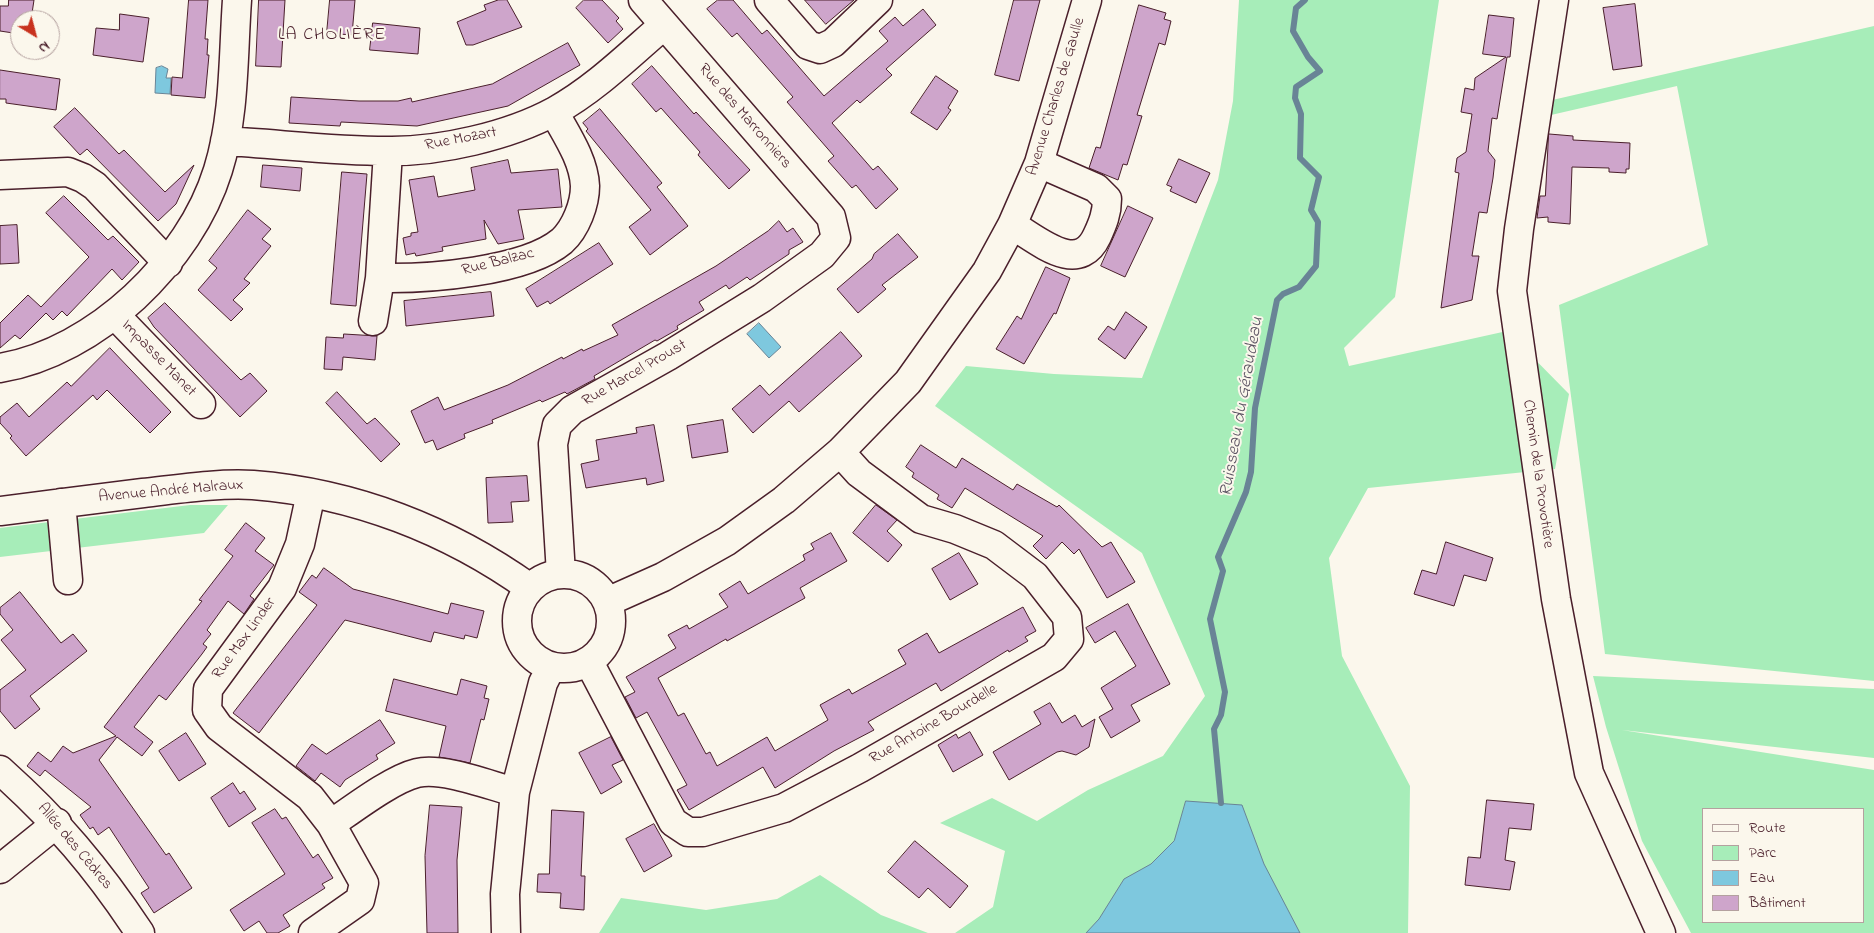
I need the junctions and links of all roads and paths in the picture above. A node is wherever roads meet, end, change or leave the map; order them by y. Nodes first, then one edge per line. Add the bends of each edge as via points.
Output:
1 (237, 0) edge
2 (643, 0) edge
3 (769, 0) edge
4 (878, 0) edge
5 (1087, 0) edge
6 (1554, 0) edge
7 (664, 25) junction
8 (554, 112) junction
9 (224, 141) junction
10 (388, 152) junction
11 (1040, 163) junction
12 (0, 175) edge
13 (1012, 225) junction
14 (836, 238) joint
15 (168, 263) junction
16 (380, 278) junction
17 (115, 314) junction
18 (373, 321) dead end
19 (0, 368) edge
20 (201, 404) dead end
21 (840, 452) junction
22 (311, 493) junction
23 (62, 503) junction
24 (0, 511) edge
25 (561, 574) junction
26 (68, 580) dead end
27 (530, 588) junction
28 (607, 602) junction
29 (589, 662) junction
30 (551, 667) junction
31 (0, 770) edge
32 (515, 792) junction
33 (57, 823) junction
34 (330, 824) junction
35 (0, 869) edge
36 (140, 933) edge
37 (312, 933) edge
38 (506, 933) edge
39 (1661, 933) edge

1 - 9 street
2 - 7 street, Rue des Marronniers
3 - 4 street via 808,45 820,49 833,43
5 - 11 street, Avenue Charles de Gaulle
6 - 39 street, Chemin de la Provotière via 1512,291 1554,590 1589,773
7 - 8 street, Rue Mozart via 588,90
7 - 14 street, Rue des Marronniers via 831,217
8 - 10 street, Rue Mozart via 501,133 444,146
8 - 16 street, Rue Balzac via 576,155 585,186 579,218 562,240 536,256 450,276
9 - 10 street, Rue Mozart
9 - 15 street via 207,200 191,232
10 - 16 street
11 - 13 street, Avenue Charles de Gaulle
11 - 13 street via 1096,188 1107,199 1107,212 1094,242 1081,254 1065,256
12 - 15 street via 68,172 83,178 95,186
13 - 21 street, Avenue Charles de Gaulle via 987,271 923,363
14 - 25 street, Rue Marcel Proust via 822,255 762,298 572,410 557,425 552,444
15 - 17 street
16 - 18 street
17 - 19 street via 69,344 20,364
17 - 20 street, Impasse Manet
21 - 28 street, Avenue Charles de Gaulle via 784,500 726,541 664,577
21 - 29 street, Rue Antoine Bourdelle via 859,472 921,519 955,528 994,544 1035,576 1067,617 1068,639 1054,656 784,808 703,832 688,832 673,822
22 - 23 street, Avenue André Malraux via 252,485 184,488
22 - 27 street, Avenue André Malraux via 385,511 451,539
22 - 34 street, Rue Max Linder via 300,544 282,588 208,689 207,710 219,727 310,797
23 - 24 street, Avenue André Malraux
23 - 26 street
25 - 27 street via 547,577
25 - 28 street via 591,582
27 - 30 street via 518,609 518,633 530,654
28 - 29 street via 611,615 609,635 599,653
29 - 30 street via 573,668
30 - 32 street via 543,683
31 - 33 street, Allée des Cèdres
32 - 34 street via 439,773 417,773
32 - 38 street via 505,894
33 - 35 street
33 - 36 street, Allée des Cèdres via 107,883
34 - 37 street, Rue Max Linder via 364,883 360,900

